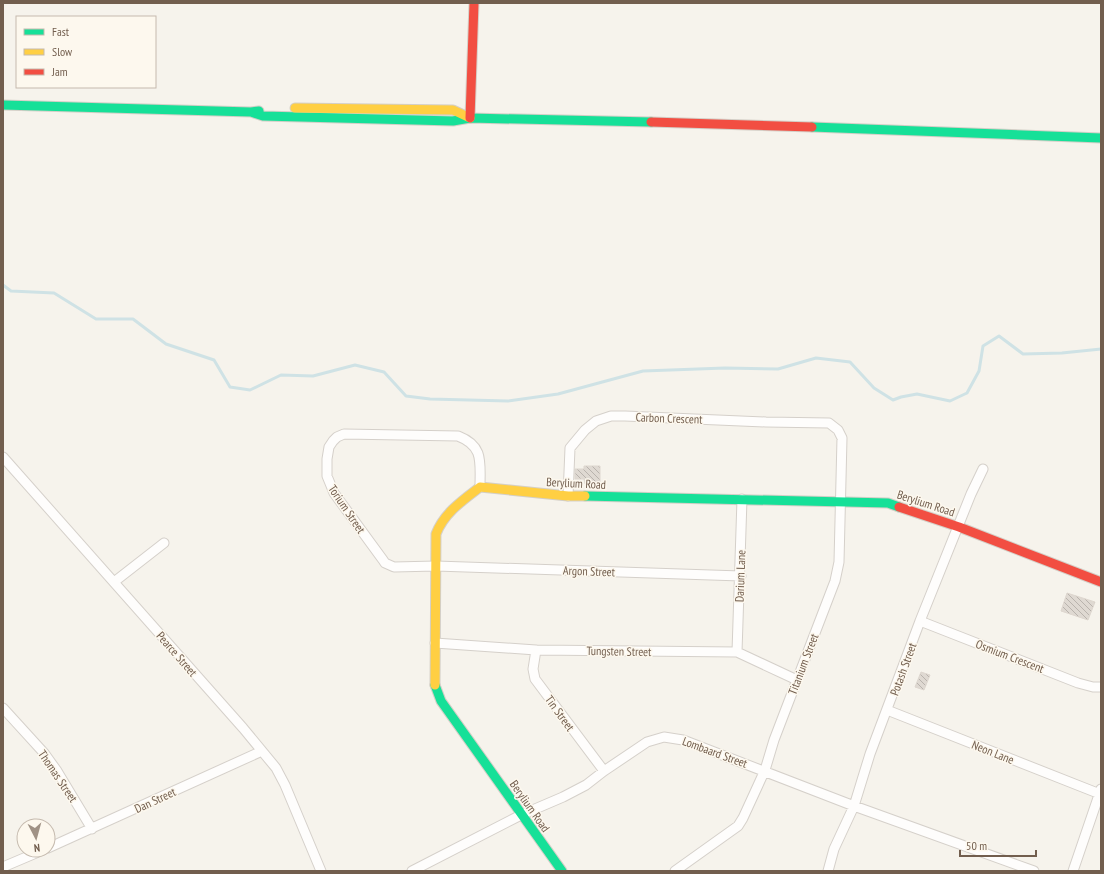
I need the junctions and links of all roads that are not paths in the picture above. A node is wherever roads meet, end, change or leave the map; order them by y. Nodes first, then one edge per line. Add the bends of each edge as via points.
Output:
1 (474, 3) edge
2 (3, 105) edge
3 (470, 118) junction
4 (1101, 138) edge
5 (829, 423) joint
6 (3, 457) edge
7 (983, 469) dead end
8 (480, 486) junction
9 (568, 496) junction
10 (742, 499) junction
11 (840, 502) junction
12 (959, 526) junction
13 (164, 543) dead end
14 (436, 566) junction
15 (741, 576) junction
16 (114, 582) junction
17 (1101, 582) edge
18 (920, 621) junction
19 (435, 642) junction
20 (536, 650) junction
21 (737, 652) junction
22 (797, 680) junction
23 (1101, 687) edge
24 (3, 708) edge
25 (887, 710) junction
26 (262, 751) junction
27 (765, 770) junction
28 (604, 771) junction
29 (1100, 791) edge
30 (854, 806) junction
31 (521, 815) junction
32 (92, 829) junction
33 (56, 845) edge
34 (24, 858) edge
35 (3, 867) edge
36 (321, 871) edge
37 (413, 871) edge
38 (562, 871) edge
39 (675, 871) edge
40 (828, 871) edge
41 (1034, 871) edge
42 (1073, 871) edge

1 - 3 street
2 - 3 street via 251,112 310,108 453,110
3 - 4 street via 726,124
5 - 9 street, Carbon Crescent via 611,416 596,421 570,448
5 - 11 street, Titanium Street via 838,430 842,438
6 - 16 street, Pearce Street
7 - 12 street, Potash Street
8 - 9 street, Berylium Road
8 - 14 street, Berylium Road via 438,526
8 - 14 street, Torium Street via 480,460 474,446 469,440 458,436 344,434 332,441 326,468 330,485 386,563 394,567
9 - 10 street, Berylium Road
10 - 11 street, Berylium Road
10 - 15 street, Darium Lane
11 - 12 street, Berylium Road via 888,503
11 - 22 street, Titanium Street via 838,572
12 - 17 street, Berylium Road
12 - 18 street, Potash Street
13 - 16 street
14 - 15 street, Argon Street
14 - 19 street, Berylium Road
15 - 21 street, Darium Lane
16 - 26 street, Pearce Street
18 - 23 street, Osmium Crescent via 1078,683
18 - 25 street, Potash Street
19 - 20 street, Tungsten Street
19 - 31 street, Berylium Road via 434,682 437,693
20 - 21 street, Tungsten Street
20 - 28 street, Tin Street via 533,669 535,679
21 - 22 street, Tungsten Street
22 - 27 street, Titanium Street
24 - 32 street, Thomas Street via 57,771
25 - 29 street, Neon Lane
25 - 30 street, Potash Street
26 - 32 street, Dan Street
26 - 36 street, Pearce Street via 276,768 285,785
27 - 28 street, Lombaard Street via 683,740 664,737 638,747
27 - 30 street, Lombaard Street
27 - 39 street, Titanium Street via 738,826
28 - 31 street, Lombaard Street via 576,791
29 - 42 street
30 - 40 street, Potash Street via 834,849
30 - 41 street, Lombaard Street
31 - 37 street, Lombaard Street
31 - 38 street, Berylium Road
32 - 33 street, Dan Street
34 - 35 street

